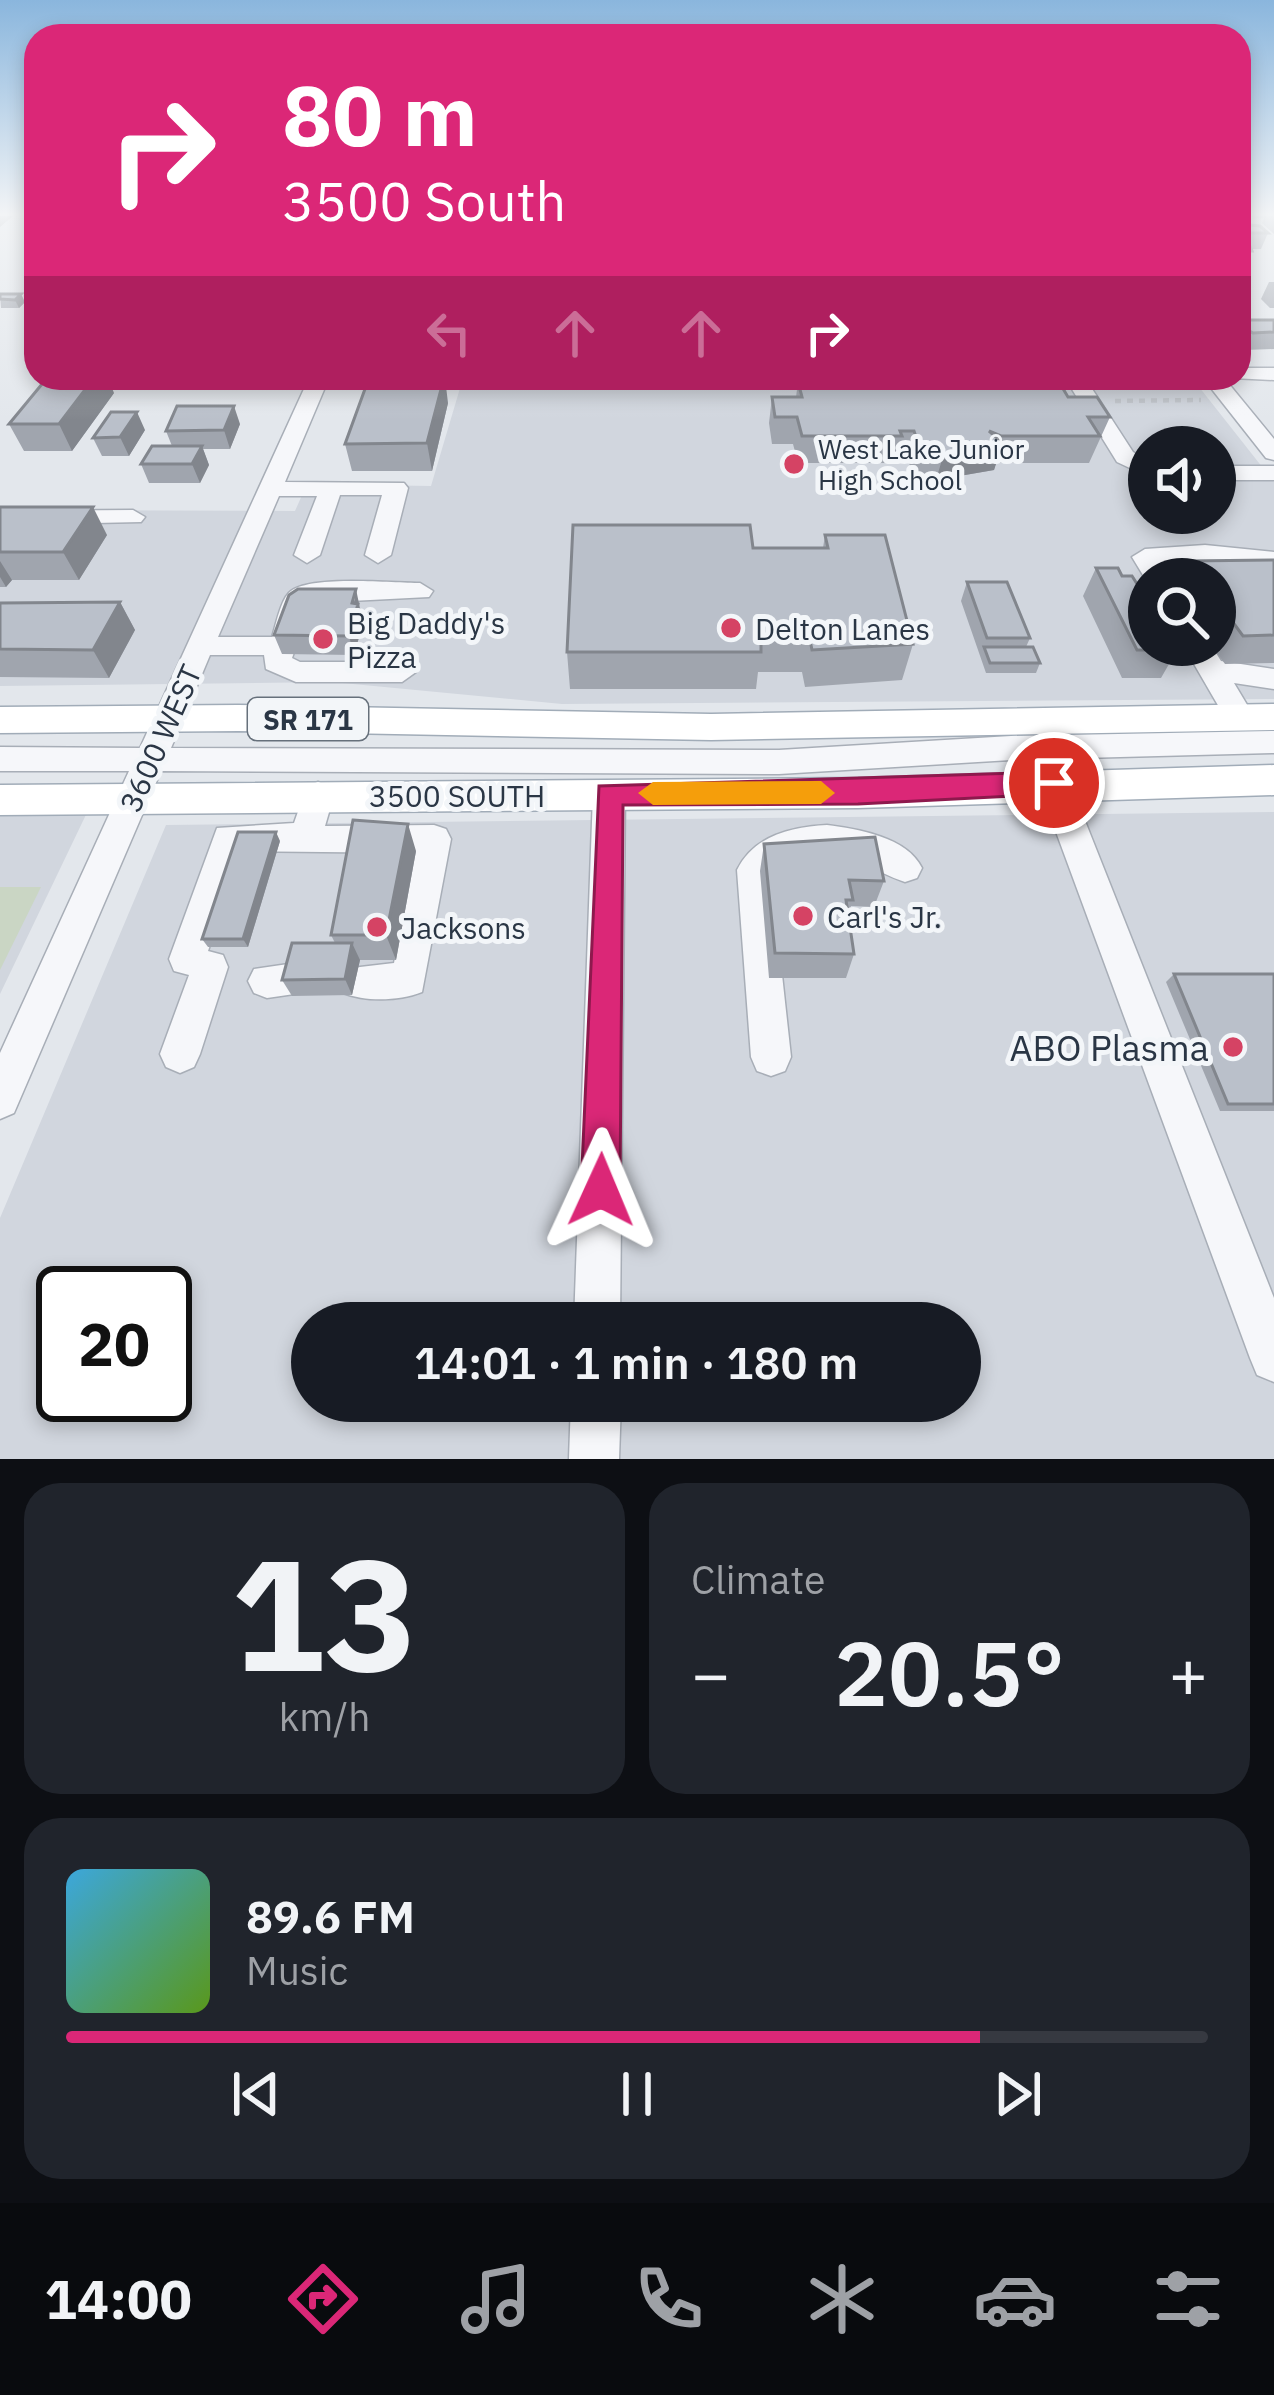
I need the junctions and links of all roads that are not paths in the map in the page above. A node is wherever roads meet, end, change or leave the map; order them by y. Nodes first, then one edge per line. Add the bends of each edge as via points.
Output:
1 (314, 390) edge
2 (1083, 390) edge
3 (1223, 390) edge
4 (1274, 453) edge
5 (1128, 460) edge
6 (1236, 473) edge
7 (1274, 473) edge
8 (270, 489) junction
9 (331, 489) junction
10 (0, 518) edge
11 (133, 518) dead end
12 (307, 555) dead end
13 (378, 555) dead end
14 (1146, 558) edge
15 (1274, 560) edge
16 (420, 591) dead end
17 (201, 646) junction
18 (279, 646) junction
19 (1212, 666) edge
20 (1231, 666) edge
21 (402, 672) dead end
22 (1274, 680) edge
23 (1257, 717) edge
24 (169, 718) junction
25 (0, 721) edge
26 (1274, 742) edge
27 (152, 758) junction
28 (0, 759) edge
29 (1274, 779) edge
30 (1054, 783) junction
31 (609, 794) junction
32 (318, 795) junction
33 (133, 799) junction
34 (0, 800) edge
35 (306, 838) junction
36 (905, 868) dead end
37 (356, 981) dead end
38 (180, 1054) dead end
39 (771, 1057) dead end
40 (0, 1099) edge
41 (598, 1302) edge
42 (1274, 1358) edge
43 (596, 1422) edge
44 (595, 1459) edge

1 - 8 street, 3600 WEST
2 - 5 street
3 - 4 street
6 - 7 street
8 - 9 street
8 - 17 street, 3600 WEST
9 - 12 street
9 - 13 street via 396,488
10 - 11 street
14 - 15 street
16 - 18 street via 308,594 295,604
17 - 18 street
17 - 24 street, 3600 WEST
18 - 21 street via 276,662 284,670
19 - 23 street
20 - 22 street
23 - 24 main road, SR 171 via 711,728
24 - 25 main road, SR 171
24 - 27 street, 3600 WEST
26 - 27 street via 779,762
27 - 28 street
27 - 33 street, 3600 WEST
29 - 30 main road, 3500 SOUTH
30 - 31 main road, 3500 SOUTH
30 - 42 street
31 - 32 main road, 3500 SOUTH
31 - 41 street
32 - 33 main road, 3500 SOUTH
32 - 35 street
33 - 34 main road, 3500 SOUTH
33 - 40 street, 3600 WEST
35 - 37 street via 434,839 409,980
35 - 38 street via 229,838
36 - 39 street via 859,842 787,842 767,851 754,870
43 - 44 street

